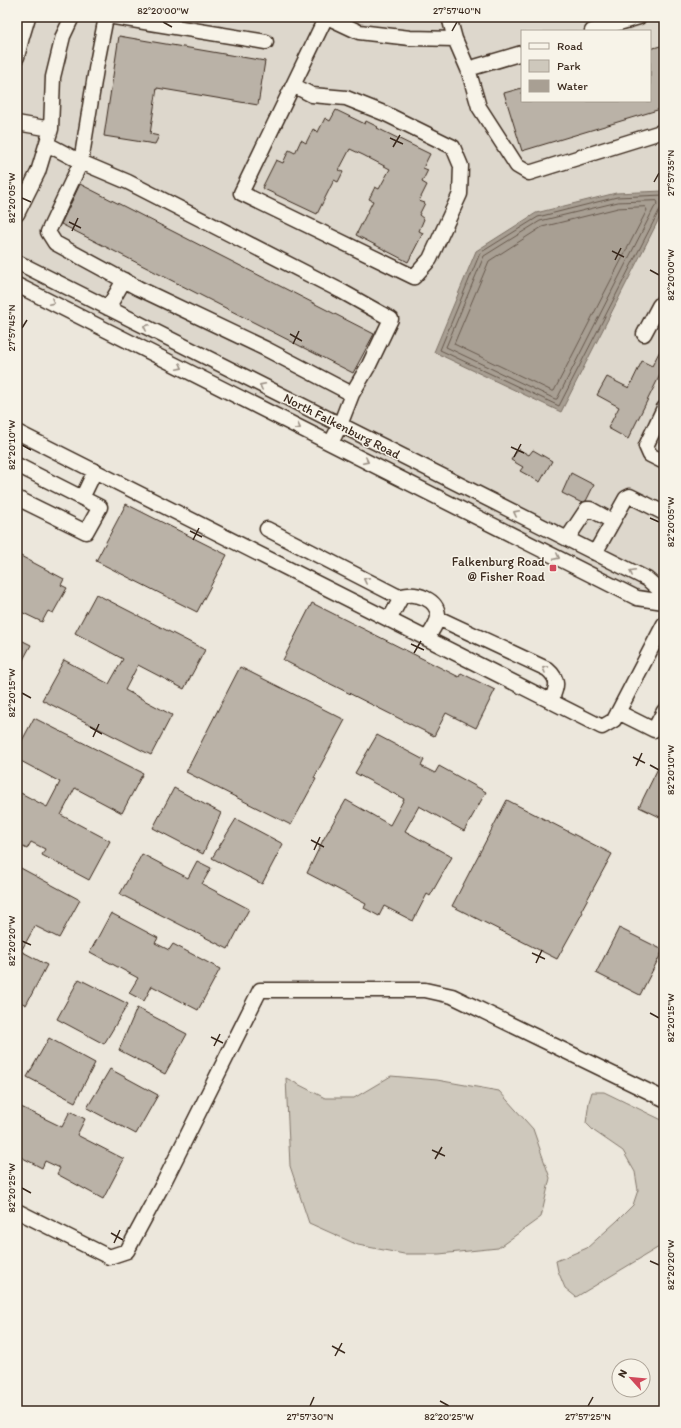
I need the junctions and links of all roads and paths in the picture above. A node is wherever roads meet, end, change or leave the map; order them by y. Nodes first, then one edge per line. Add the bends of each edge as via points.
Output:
1 (28, 17) edge
2 (72, 17) edge
3 (106, 17) edge
4 (114, 17) edge
5 (449, 17) edge
6 (639, 17) edge
7 (332, 18) edge
8 (595, 30) edge
9 (455, 39) junction
10 (266, 42) dead end
11 (521, 53) edge
12 (17, 57) edge
13 (468, 70) junction
14 (293, 85) junction
15 (17, 123) edge
16 (51, 129) junction
17 (664, 131) edge
18 (47, 144) junction
19 (81, 162) junction
20 (17, 214) edge
21 (17, 262) edge
22 (124, 280) junction
23 (17, 285) edge
24 (664, 300) edge
25 (108, 308) junction
26 (644, 334) dead end
27 (352, 394) junction
28 (664, 408) edge
29 (340, 425) junction
30 (17, 432) edge
31 (331, 443) junction
32 (664, 462) edge
33 (17, 465) edge
34 (95, 471) junction
35 (17, 498) edge
36 (82, 498) junction
37 (664, 513) edge
38 (612, 521) junction
39 (267, 529) dead end
40 (567, 539) junction
41 (595, 553) junction
42 (664, 594) edge
43 (401, 598) junction
44 (664, 602) edge
45 (438, 618) junction
46 (390, 620) junction
47 (664, 624) edge
48 (427, 639) junction
49 (551, 701) junction
50 (664, 711) edge
51 (618, 712) junction
52 (664, 1099) edge
53 (17, 1211) edge

1 - 12 street
2 - 16 street via 63,36 53,77
3 - 19 street
4 - 10 street
5 - 9 street
6 - 8 street
7 - 9 street via 359,32 410,38
7 - 14 street
9 - 13 street
11 - 13 street
13 - 17 street via 479,107 517,166 529,172
14 - 14 street via 241,193 414,277 430,259 460,194 461,166 453,147 386,114 346,98 312,95
15 - 16 street
16 - 18 street
18 - 19 street
18 - 20 street via 38,172
19 - 22 street via 48,232 55,243
19 - 27 street via 128,182 391,319
21 - 25 street, North Falkenburg Road
22 - 25 street
22 - 27 street
23 -> 31 street, North Falkenburg Road
24 - 26 street
29 -> 25 street, North Falkenburg Road
27 - 29 street
28 - 32 street via 646,446 650,455
29 - 31 street
40 -> 29 street, North Falkenburg Road
30 - 34 street
31 -> 44 street, North Falkenburg Road via 637,598
33 - 36 street
34 - 36 street
34 - 46 street
35 - 36 street via 86,532 100,506
37 - 38 street via 630,496 626,498
38 - 40 street via 586,509
38 - 41 street
43 -> 39 street
40 - 41 street, North Falkenburg Road
42 -> 41 street, North Falkenburg Road via 647,579
43 - 45 street via 408,594 416,594 425,598 433,603
43 - 46 street
45 - 48 street
49 -> 45 street via 556,680 547,669
46 - 48 street
47 - 51 street
48 - 49 street
49 - 51 street via 602,727 614,720
50 - 51 street via 654,730
52 - 53 street via 452,996 425,990 260,990 127,1251 109,1258

